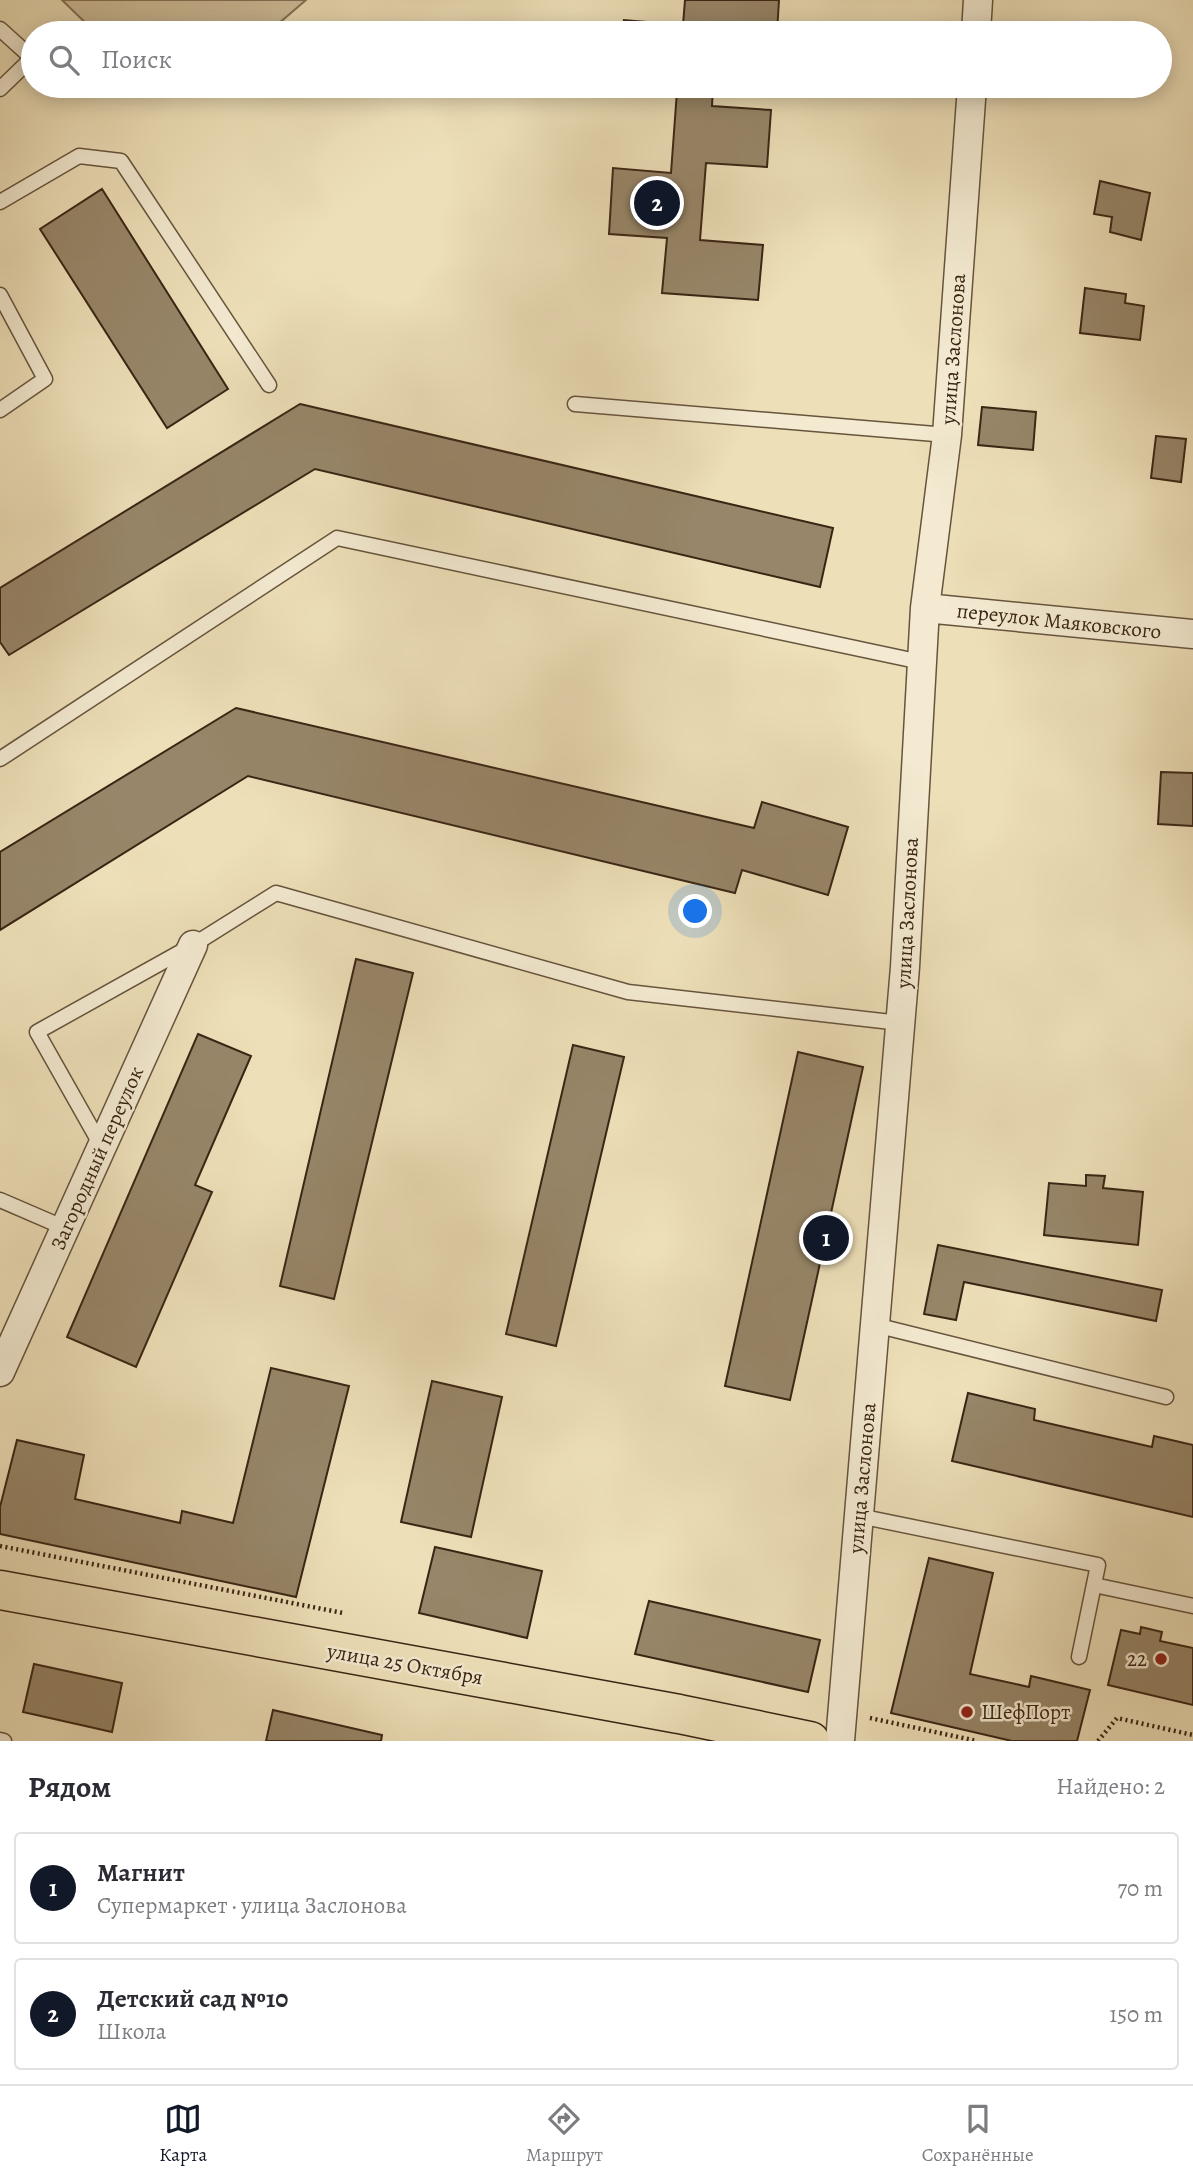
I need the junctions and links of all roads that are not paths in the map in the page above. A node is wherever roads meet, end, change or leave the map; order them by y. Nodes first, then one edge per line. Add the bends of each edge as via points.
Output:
1 (978, 0) edge
2 (977, 21) edge
3 (0, 29) edge
4 (21, 47) edge
5 (21, 69) edge
6 (0, 89) edge
7 (971, 98) edge
8 (0, 202) edge
9 (0, 295) edge
10 (269, 385) dead end
11 (575, 404) dead end
12 (0, 410) edge
13 (947, 435) junction
14 (925, 608) junction
15 (1193, 635) edge
16 (921, 662) junction
17 (0, 759) edge
18 (193, 945) junction
19 (900, 1023) junction
20 (102, 1147) junction
21 (0, 1200) edge
22 (65, 1228) junction
23 (875, 1325) junction
24 (0, 1372) edge
25 (1166, 1397) dead end
26 (859, 1516) junction
27 (1094, 1585) junction
28 (0, 1590) edge
29 (1193, 1606) edge
30 (1079, 1657) dead end
31 (694, 1729) edge
32 (810, 1741) edge
33 (840, 1741) edge

1 - 2 street
3 - 4 lane
5 - 6 lane
7 - 13 street, улица Заслонова
8 - 10 lane via 79,156 121,160
9 - 12 lane via 46,379
11 - 13 lane
13 - 14 street, улица Заслонова
14 - 15 street, переулок Маяковского
14 - 16 street, улица Заслонова
16 - 17 lane via 337,538
16 - 19 street, улица Заслонова
18 - 19 lane via 276,893 628,992
18 - 20 street, Загородный переулок
18 - 20 lane via 37,1032
19 - 23 street, улица Заслонова
20 - 22 street, Загородный переулок
21 - 22 lane
22 - 24 street, Загородный переулок
23 - 25 lane
23 - 26 street, улица Заслонова
26 - 27 lane via 1098,1565
26 - 33 street, улица Заслонова
27 - 29 lane
27 - 30 lane
28 - 31 main road, улица 25 Октября
31 - 32 main road, улица 25 Октября

